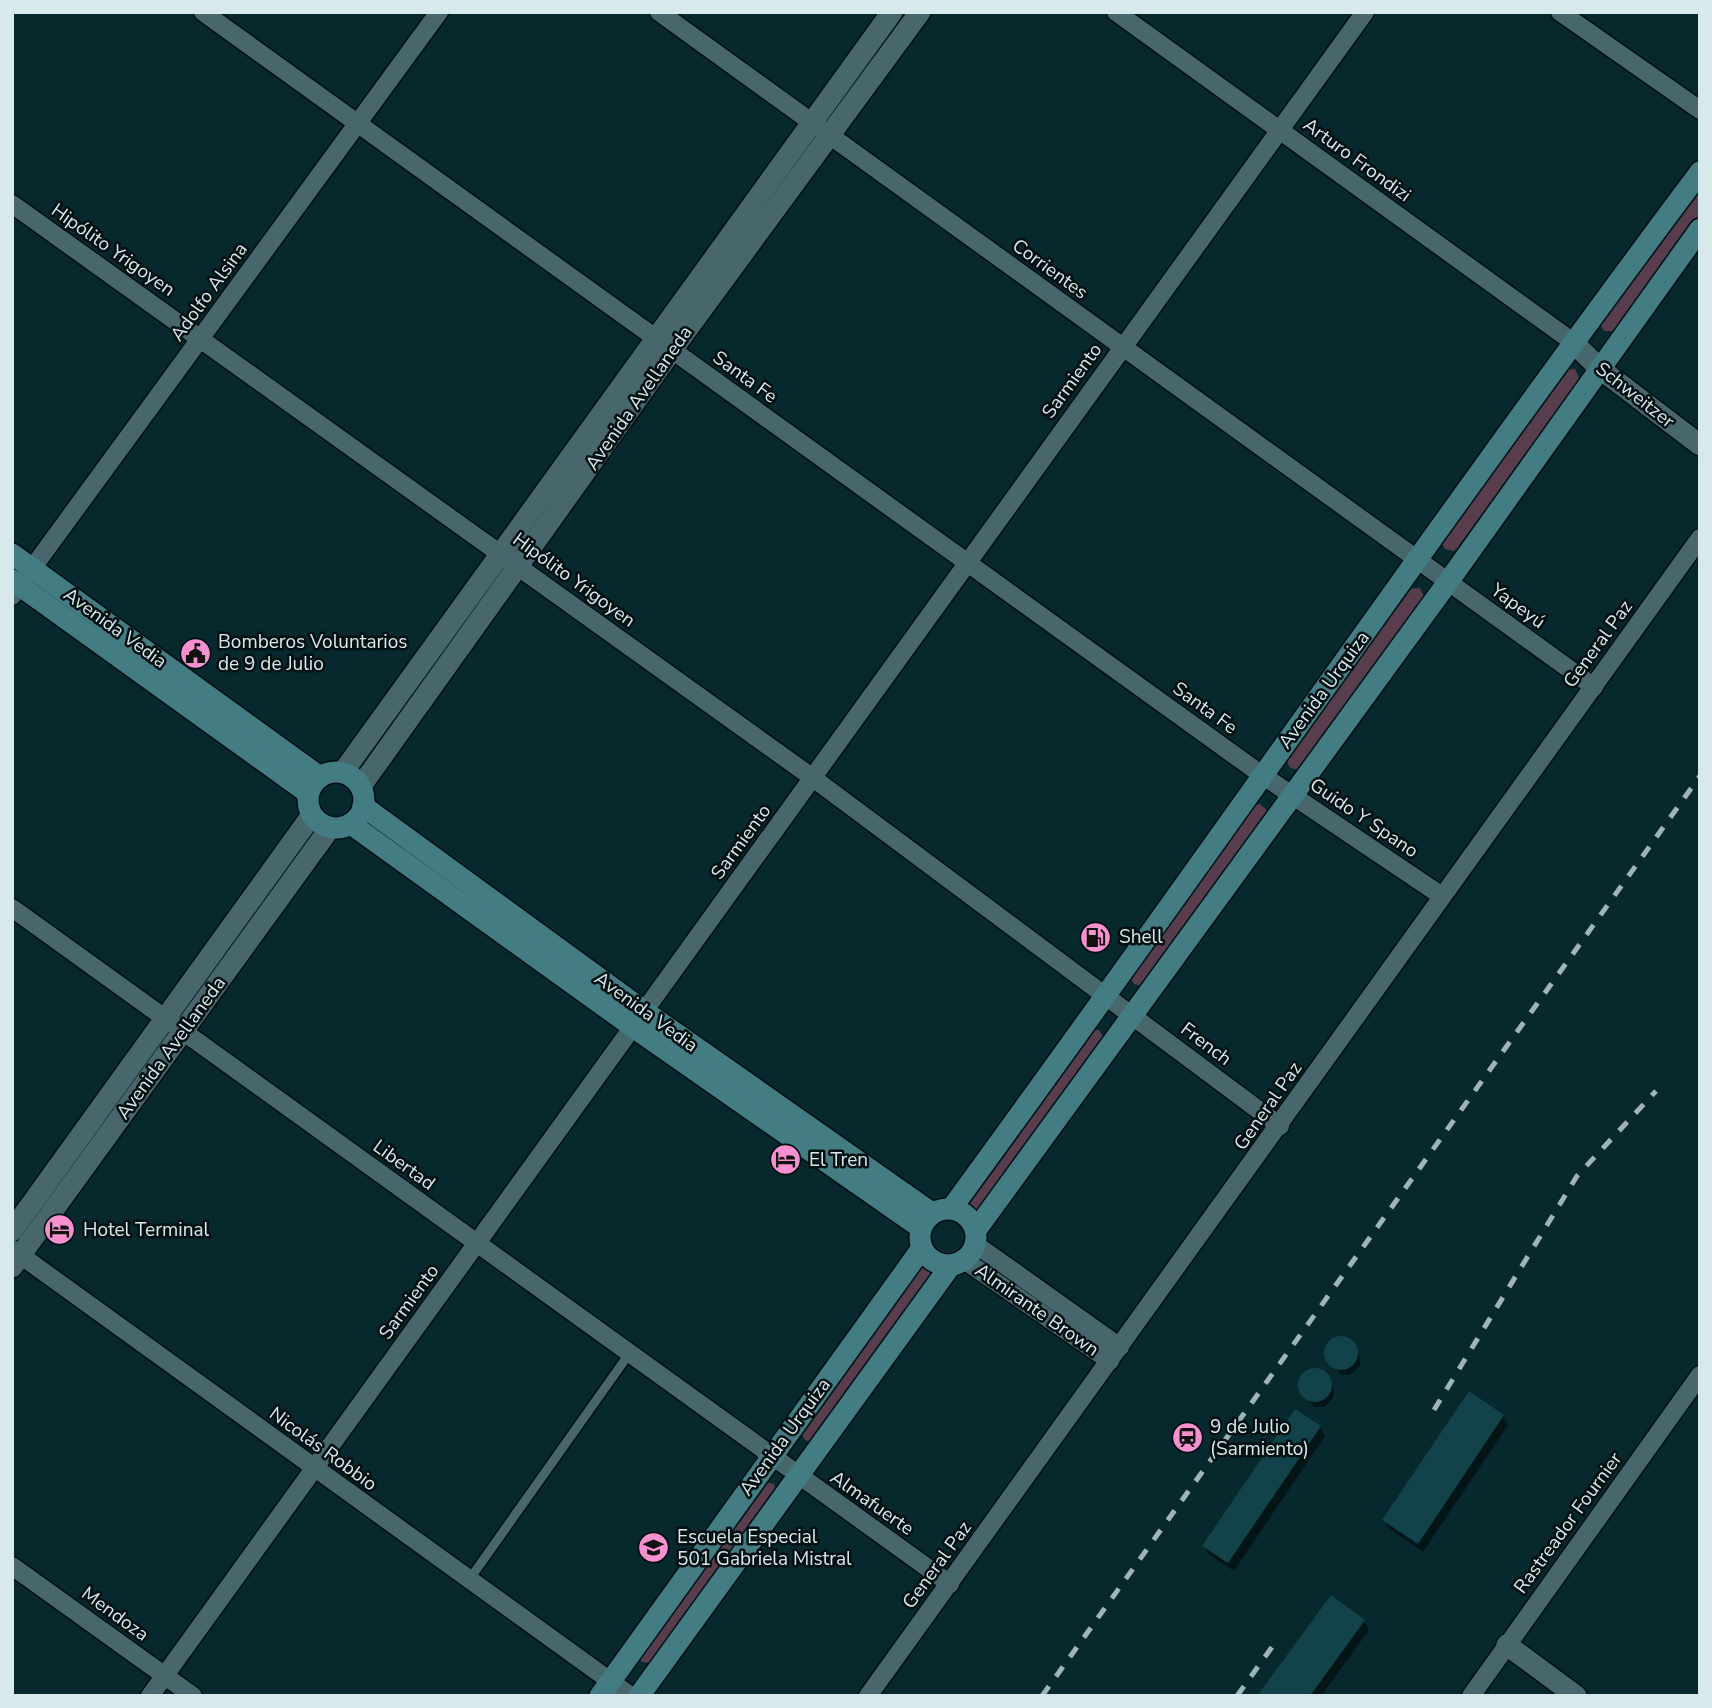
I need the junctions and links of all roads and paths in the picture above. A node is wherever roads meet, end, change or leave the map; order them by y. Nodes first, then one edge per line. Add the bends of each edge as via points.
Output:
1 (204, 12) edge
2 (439, 12) edge
3 (659, 12) edge
4 (892, 12) edge
5 (919, 12) edge
6 (1116, 12) edge
7 (1365, 12) edge
8 (1560, 12) edge
9 (1700, 110) edge
10 (356, 122) junction
11 (812, 123) junction
12 (1280, 131) junction
13 (830, 136) junction
14 (1700, 172) edge
15 (12, 204) edge
16 (1700, 229) edge
17 (654, 337) junction
18 (202, 339) junction
19 (1573, 342) junction
20 (1123, 347) junction
21 (672, 350) junction
22 (1599, 369) junction
23 (1700, 445) edge
24 (1700, 538) edge
25 (12, 554) edge
26 (502, 554) junction
27 (1418, 560) junction
28 (966, 562) junction
29 (519, 567) junction
30 (1448, 582) junction
31 (19, 583) edge
32 (1594, 687) junction
33 (343, 772) junction
34 (1262, 775) junction
35 (813, 778) junction
36 (314, 785) junction
37 (1292, 795) junction
38 (362, 796) junction
39 (312, 816) junction
40 (340, 826) junction
41 (1442, 896) junction
42 (12, 908) edge
43 (1107, 996) junction
44 (1132, 1015) junction
45 (165, 1019) junction
46 (638, 1019) junction
47 (183, 1032) junction
48 (1280, 1126) junction
49 (932, 1225) junction
50 (12, 1231) edge
51 (477, 1244) junction
52 (966, 1250) junction
53 (15, 1257) edge
54 (629, 1354) junction
55 (1115, 1354) junction
56 (1700, 1375) edge
57 (771, 1456) junction
58 (314, 1469) junction
59 (799, 1478) junction
60 (12, 1566) edge
61 (468, 1581) junction
62 (950, 1584) junction
63 (1507, 1645) junction
64 (165, 1675) junction
65 (605, 1689) edge
66 (150, 1696) edge
67 (193, 1696) edge
68 (631, 1696) edge
69 (639, 1696) edge
70 (868, 1696) edge
71 (1471, 1696) edge
72 (1576, 1696) edge

1 - 10 street, Santa Fe
2 - 10 street, Adolfo Alsina
3 - 11 street, Corrientes
4 - 11 street, Avenida Avellaneda
5 - 13 street, Avenida Avellaneda
6 - 12 street, Arturo Frondizi
7 - 12 street, Sarmiento
8 - 9 street
10 - 17 street, Santa Fe
10 - 18 street, Adolfo Alsina
11 - 13 street, Corrientes
11 - 17 street, Avenida Avellaneda
12 - 19 street, Arturo Frondizi
12 - 20 street, Sarmiento
13 - 20 street, Corrientes
13 - 21 street, Avenida Avellaneda
14 - 19 main road, Avenida Urquiza
15 - 18 street, Hipólito Yrigoyen
16 - 22 main road, Avenida Urquiza
17 - 21 street, Santa Fe
17 - 26 street, Avenida Avellaneda
18 - 26 street, Hipólito Yrigoyen
18 - 31 street, Adolfo Alsina
19 - 22 street, Schweitzer
19 - 27 main road, Avenida Urquiza
20 - 27 street, Corrientes
20 - 28 street, Sarmiento
21 - 28 street, Santa Fe
21 - 29 street, Avenida Avellaneda
22 - 23 street, Schweitzer
22 - 30 main road, Avenida Urquiza
24 - 32 street, General Paz
25 - 31 main road, Avenida Vedia
26 - 29 street, Hipólito Yrigoyen
26 - 33 street, Avenida Avellaneda
27 - 30 street, Yapeyú
27 - 34 main road, Avenida Urquiza
28 - 34 street, Santa Fe
28 - 35 street, Sarmiento
29 - 35 street, Hipólito Yrigoyen
29 - 38 street, Avenida Avellaneda
30 - 32 street, Yapeyú
30 - 37 main road, Avenida Urquiza
31 - 36 main road, Avenida Vedia via 173,683
32 - 41 street, General Paz
33 - 36 main road
33 - 38 main road, Avenida Vedia
34 - 37 street, Guido Y Spano
34 - 43 main road, Avenida Urquiza
35 - 43 street, Hipólito Yrigoyen
35 - 46 street, Sarmiento
36 - 39 main road
37 - 41 street, Guido Y Spano
37 - 44 main road, Avenida Urquiza
38 - 40 main road
38 - 46 main road, Avenida Vedia
39 - 40 main road, Avenida Vedia
39 - 45 street, Avenida Avellaneda
40 - 46 main road, Avenida Vedia
40 - 47 street, Avenida Avellaneda
41 - 48 street, General Paz
42 - 45 street, Libertad
43 - 44 street, French
43 - 49 main road, Avenida Urquiza
44 - 48 street, French
44 - 52 main road, Avenida Urquiza
45 - 47 street, Libertad
45 - 50 street, Avenida Avellaneda
46 - 49 main road, Avenida Vedia
46 - 51 street, Sarmiento
47 - 51 street, Libertad
47 - 53 street, Avenida Avellaneda
48 - 55 street, General Paz
49 - 52 main road via 937,1263
49 - 52 main road via 966,1215
49 - 57 main road, Avenida Urquiza
51 - 54 street, Libertad
51 - 58 street, Sarmiento
52 - 55 street, Almirante Brown
52 - 59 main road, Avenida Urquiza
53 - 58 street, Nicolás Robbio
54 - 57 street, Libertad
54 - 61 lane
55 - 62 street, General Paz
56 - 63 street, Rastreador Fournier
57 - 59 street, Almafuerte
57 - 65 main road, Avenida Urquiza
58 - 61 street, Nicolás Robbio
58 - 64 street, Sarmiento
59 - 62 street, Almafuerte
59 - 69 main road, Avenida Urquiza
60 - 64 street, Mendoza
61 - 65 street, Nicolás Robbio
62 - 70 street, General Paz
63 - 71 street, Rastreador Fournier
63 - 72 street
64 - 66 street, Sarmiento
64 - 67 street, Mendoza
65 - 68 street, Nicolás Robbio

